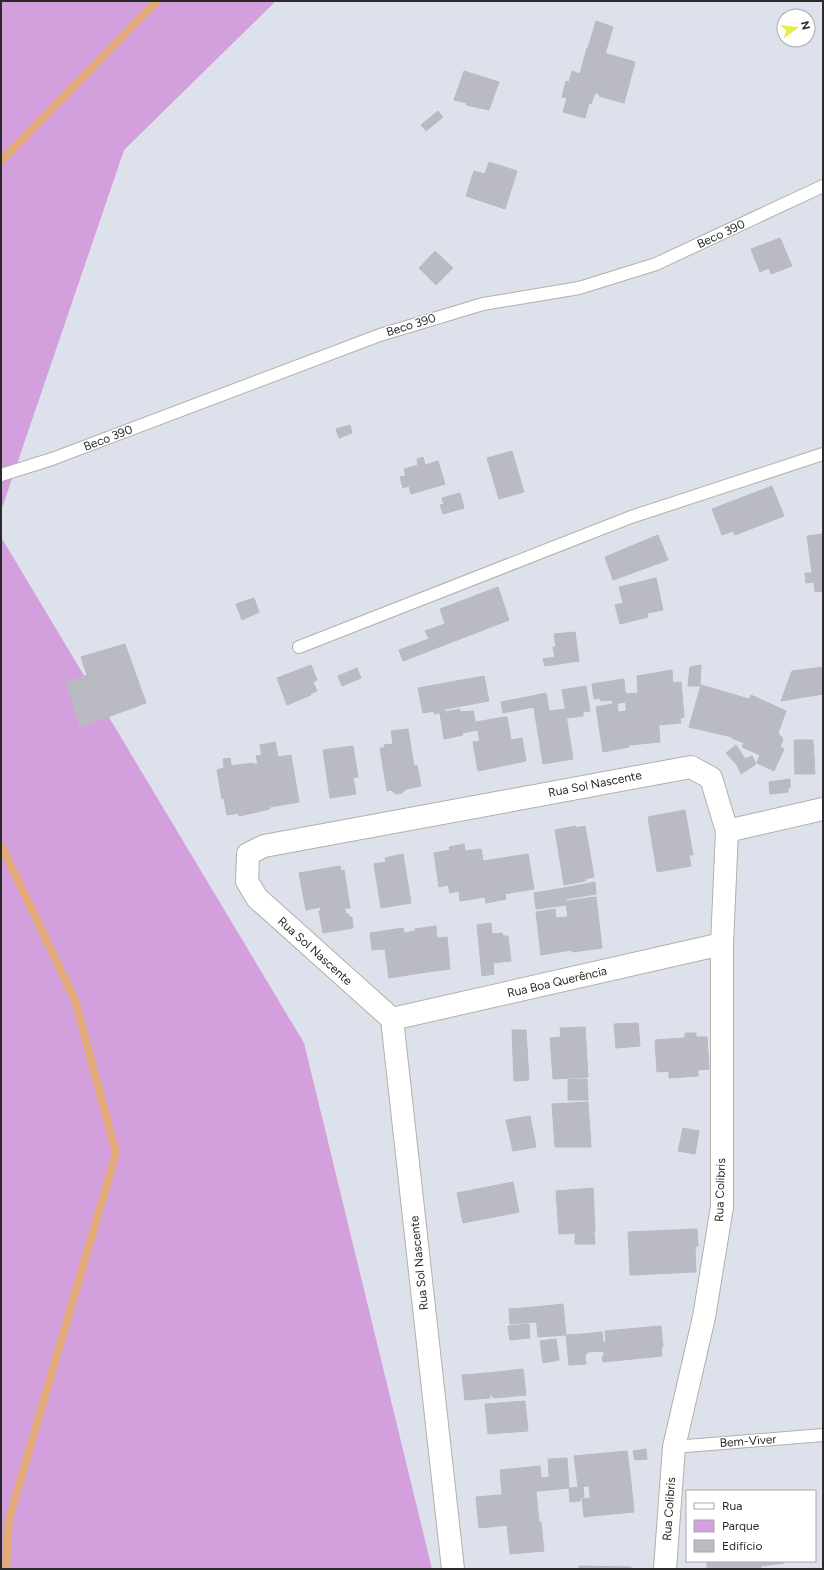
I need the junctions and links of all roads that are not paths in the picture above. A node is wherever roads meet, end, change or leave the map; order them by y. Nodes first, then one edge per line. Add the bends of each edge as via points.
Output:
1 (823, 186) edge
2 (823, 454) edge
3 (1, 475) edge
4 (299, 647) dead end
5 (823, 809) edge
6 (727, 831) junction
7 (722, 944) junction
8 (392, 1019) junction
9 (823, 1435) edge
10 (674, 1447) junction
11 (453, 1569) edge
12 (665, 1569) edge

1 - 3 lane, Beco 390 via 656,264 579,288 483,304 380,334 52,459
2 - 4 lane via 631,517
5 - 6 street
6 - 7 street, Rua Colibris
6 - 8 street, Rua Sol Nascente via 711,778 691,767 264,846 248,854 247,881 257,898
7 - 8 street, Rua Boa Querência
7 - 10 street, Rua Colibris via 722,1207 704,1317
8 - 11 street, Rua Sol Nascente
9 - 10 lane, Bem-Viver
10 - 12 street, Rua Colibris

